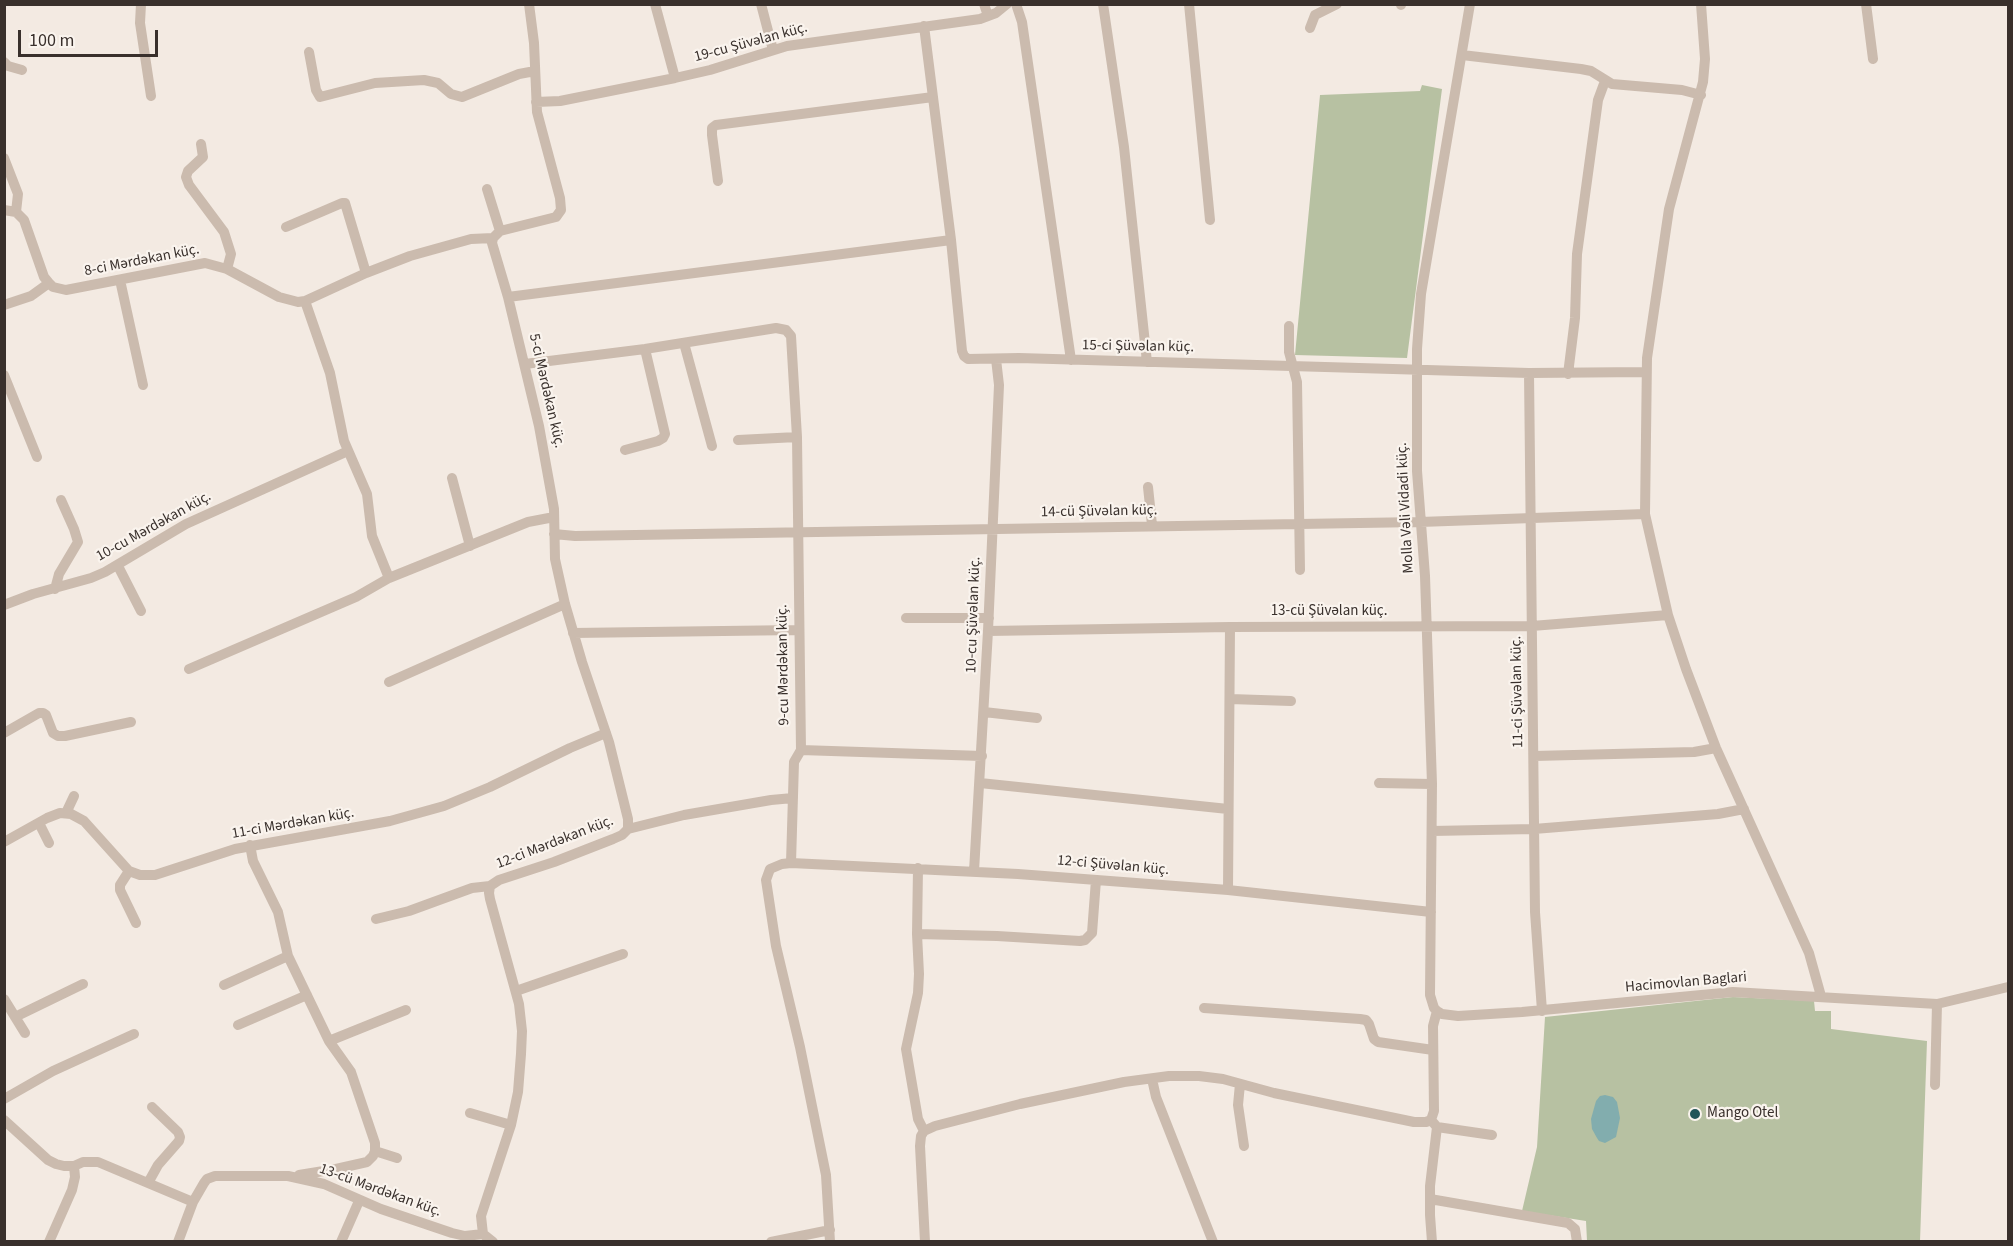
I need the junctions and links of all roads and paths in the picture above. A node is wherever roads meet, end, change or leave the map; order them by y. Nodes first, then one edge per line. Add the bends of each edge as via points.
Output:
1 (141, 4) edge
2 (529, 4) edge
3 (655, 4) edge
4 (761, 4) edge
5 (984, 4) edge
6 (1007, 4) edge
7 (1016, 4) edge
8 (1103, 4) edge
9 (1188, 4) edge
10 (1337, 4) edge
11 (1470, 4) edge
12 (1701, 4) edge
13 (1866, 4) edge
14 (988, 16) junction
15 (924, 26) junction
16 (1310, 28) dead end
17 (773, 50) junction
18 (309, 52) dead end
19 (1462, 55) junction
20 (1873, 59) dead end
21 (4, 62) edge
22 (22, 70) dead end
23 (535, 70) junction
24 (675, 78) junction
25 (1605, 81) junction
26 (1701, 94) junction
27 (151, 96) dead end
28 (933, 97) junction
29 (536, 102) junction
30 (201, 144) dead end
31 (4, 158) edge
32 (718, 181) dead end
33 (487, 189) dead end
34 (10, 211) edge
35 (1210, 220) dead end
36 (286, 228) dead end
37 (497, 234) junction
38 (951, 240) junction
39 (227, 269) junction
40 (366, 273) junction
41 (120, 280) junction
42 (49, 283) junction
43 (508, 297) junction
44 (304, 301) junction
45 (4, 305) edge
46 (1289, 326) dead end
47 (684, 343) junction
48 (645, 350) junction
49 (996, 360) junction
50 (1071, 360) junction
51 (1148, 362) junction
52 (525, 364) junction
53 (1293, 365) junction
54 (1416, 369) junction
55 (1646, 372) junction
56 (1529, 373) junction
57 (1568, 374) junction
58 (4, 375) edge
59 (143, 386) dead end
60 (797, 437) junction
61 (738, 440) dead end
62 (712, 446) dead end
63 (625, 450) dead end
64 (348, 451) junction
65 (37, 458) dead end
66 (452, 478) dead end
67 (1148, 487) dead end
68 (61, 500) dead end
69 (1645, 514) junction
70 (554, 517) junction
71 (1529, 519) junction
72 (1420, 522) junction
73 (1299, 523) junction
74 (1152, 525) junction
75 (992, 529) junction
76 (798, 531) junction
77 (554, 534) junction
78 (470, 546) junction
79 (118, 566) junction
80 (1300, 570) dead end
81 (389, 578) junction
82 (55, 589) junction
83 (4, 604) edge
84 (565, 604) junction
85 (141, 611) dead end
86 (1668, 615) junction
87 (906, 618) dead end
88 (989, 618) junction
89 (1427, 626) junction
90 (1532, 626) junction
91 (1230, 627) junction
92 (798, 630) junction
93 (988, 631) junction
94 (573, 633) junction
95 (189, 669) dead end
96 (388, 682) dead end
97 (1230, 699) junction
98 (1291, 701) dead end
99 (984, 712) junction
100 (1037, 718) dead end
101 (131, 722) dead end
102 (606, 733) junction
103 (4, 734) edge
104 (1716, 748) junction
105 (801, 750) junction
106 (982, 756) junction
107 (1534, 756) junction
108 (980, 783) junction
109 (1379, 783) dead end
110 (1432, 784) junction
111 (74, 796) dead end
112 (793, 798) junction
113 (1228, 809) junction
114 (1744, 809) junction
115 (66, 813) junction
116 (39, 823) junction
117 (628, 829) junction
118 (1534, 829) junction
119 (1432, 831) junction
120 (4, 842) edge
121 (49, 843) dead end
122 (250, 845) junction
123 (791, 863) junction
124 (918, 868) junction
125 (129, 871) junction
126 (974, 871) junction
127 (1096, 880) junction
128 (490, 886) junction
129 (1228, 890) junction
130 (1431, 912) junction
131 (376, 919) dead end
132 (136, 923) dead end
133 (917, 934) junction
134 (623, 954) dead end
135 (288, 956) junction
136 (83, 984) dead end
137 (224, 985) dead end
138 (2008, 987) edge
139 (516, 991) junction
140 (307, 995) junction
141 (1821, 996) junction
142 (4, 999) edge
143 (1937, 1004) junction
144 (1204, 1008) dead end
145 (406, 1010) dead end
146 (1437, 1011) junction
147 (1542, 1011) junction
148 (15, 1017) junction
149 (238, 1025) dead end
150 (25, 1033) dead end
151 (134, 1034) dead end
152 (329, 1041) junction
153 (1433, 1050) junction
154 (1152, 1079) junction
155 (1240, 1084) junction
156 (1935, 1085) dead end
157 (4, 1099) edge
158 (152, 1107) dead end
159 (470, 1113) dead end
160 (4, 1120) edge
161 (1434, 1123) junction
162 (511, 1125) junction
163 (924, 1131) junction
164 (1492, 1135) dead end
165 (1244, 1146) dead end
166 (375, 1151) junction
167 (397, 1158) dead end
168 (74, 1166) junction
169 (336, 1169) junction
170 (288, 1176) junction
171 (148, 1183) junction
172 (334, 1189) junction
173 (1430, 1198) junction
174 (359, 1201) junction
175 (193, 1202) junction
176 (830, 1230) junction
177 (483, 1234) junction
178 (49, 1242) edge
179 (178, 1242) edge
180 (341, 1242) edge
181 (493, 1242) edge
182 (771, 1242) edge
183 (830, 1242) edge
184 (925, 1242) edge
185 (1213, 1242) edge
186 (1432, 1242) edge
187 (1577, 1242) edge

1 - 27 street
2 - 23 street
3 - 24 street
4 - 17 street
5 - 14 street
6 - 14 street, 19-cu Şüvəlan küç.
7 - 50 street via 1022,22
8 - 51 street via 1124,147
9 - 35 street
10 - 16 street via 1315,15
11 - 19 street, Molla Vəli Vidadi küç.
12 - 26 street via 1705,59
13 - 20 street
14 - 15 street, 19-cu Şüvəlan küç.
15 - 17 street, 19-cu Şüvəlan küç.
15 - 28 street, 15-ci Şüvəlan küç.
17 - 24 street, 19-cu Şüvəlan küç.
18 - 23 street via 320,97 375,83 424,80 462,97
19 - 25 street via 1581,69
19 - 54 street, Molla Vəli Vidadi küç. via 1421,294
21 - 22 street
23 - 29 street
24 - 29 street, 19-cu Şüvəlan küç. via 560,101
25 - 26 street
25 - 57 street via 1578,247
26 - 55 street via 1669,209
28 - 32 street via 721,123 712,128
28 - 38 street, 15-ci Şüvəlan küç.
29 - 37 street via 561,210 556,217
30 - 39 street via 203,157 186,177 224,232 231,254
31 - 34 street via 18,194
33 - 37 street, 5-ci Mərdəkan küç.
34 - 42 street via 24,220
36 - 40 street via 345,203
37 - 40 street via 410,256
37 - 43 street, 5-ci Mərdəkan küç. via 493,249
38 - 43 street
38 - 49 street, 15-ci Şüvəlan küç. via 964,356 973,361
39 - 41 street, 8-ci Mərdəkan küç. via 197,264
39 - 44 street, 8-ci Mərdəkan küç. via 279,297
40 - 44 street
41 - 42 street, 8-ci Mərdəkan küç. via 66,290
41 - 59 street
42 - 45 street via 31,296
43 - 52 street, 5-ci Mərdəkan küç.
44 - 64 street via 330,373
46 - 53 street
47 - 48 street, 9-cu Mərdəkan küç.
47 - 60 street, 9-cu Mərdəkan küç. via 776,328 786,330 792,343
47 - 62 street
48 - 52 street, 9-cu Mərdəkan küç.
48 - 63 street via 666,434 658,441
49 - 50 street, 15-ci Şüvəlan küç.
49 - 75 street, 10-cu Şüvəlan küç. via 999,385
50 - 51 street, 15-ci Şüvəlan küç.
51 - 53 street, 15-ci Şüvəlan küç.
52 - 70 street, 5-ci Mərdəkan küç. via 540,426
53 - 54 street, 15-ci Şüvəlan küç.
53 - 73 street via 1297,382
54 - 56 street, 15-ci Şüvəlan küç.
54 - 72 street, Molla Vəli Vidadi küç.
55 - 57 street, 15-ci Şüvəlan küç.
55 - 69 street
56 - 57 street, 15-ci Şüvəlan küç.
56 - 71 street, 11-ci Şüvəlan küç.
58 - 65 street
60 - 61 street
60 - 76 street, 9-cu Mərdəkan küç.
64 - 79 street, 10-cu Mərdəkan küç. via 186,524
64 - 81 street via 367,494 372,536
66 - 78 street
67 - 74 street
68 - 82 street via 78,542 59,574
69 - 71 street, 14-cü Şüvəlan küç.
69 - 86 street
70 - 77 street, 5-ci Mərdəkan küç.
70 - 78 street via 528,522
71 - 72 street, 14-cü Şüvəlan küç.
71 - 90 street, 11-ci Şüvəlan küç.
72 - 73 street, 14-cü Şüvəlan küç.
72 - 89 street, Molla Vəli Vidadi küç.
73 - 74 street, 14-cü Şüvəlan küç.
73 - 80 street
74 - 75 street, 14-cü Şüvəlan küç.
75 - 76 street, 14-cü Şüvəlan küç.
75 - 88 street, 10-cu Şüvəlan küç.
76 - 77 street, 14-cü Şüvəlan küç.
76 - 92 street, 9-cu Mərdəkan küç.
77 - 84 street, 5-ci Mərdəkan küç.
78 - 81 street
79 - 82 street, 10-cu Mərdəkan küç.
79 - 85 street
81 - 95 street via 356,597
82 - 83 street, 10-cu Mərdəkan küç.
84 - 94 street, 5-ci Mərdəkan küç.
84 - 96 street
86 - 90 street, 13-cü Şüvəlan küç.
86 - 104 street
87 - 88 street
88 - 93 street, 10-cu Şüvəlan küç.
89 - 90 street, 13-cü Şüvəlan küç.
89 - 91 street, 13-cü Şüvəlan küç.
89 - 110 street, Molla Vəli Vidadi küç.
90 - 107 street, 11-ci Şüvəlan küç.
91 - 93 street, 13-cü Şüvəlan küç.
91 - 97 street
92 - 94 street
92 - 105 street, 9-cu Mərdəkan küç.
93 - 99 street, 10-cu Şüvəlan küç.
94 - 102 street, 5-ci Mərdəkan küç.
97 - 98 street
97 - 113 street
99 - 100 street
99 - 106 street, 10-cu Şüvəlan küç.
101 - 103 street via 58,736 46,715 39,713
102 - 117 street, 5-ci Mərdəkan küç.
102 - 122 street, 11-ci Mərdəkan küç. via 444,806 390,821
104 - 107 street via 1694,752
104 - 114 street
105 - 106 street
105 - 112 street, 9-cu Mərdəkan küç. via 794,762
106 - 108 street, 10-cu Şüvəlan küç.
107 - 118 street, 11-ci Şüvəlan küç.
108 - 113 street
108 - 126 street, 10-cu Şüvəlan küç.
109 - 110 street
110 - 119 street, Molla Vəli Vidadi küç.
111 - 115 street
112 - 117 street, 12-ci Mərdəkan küç. via 684,815
112 - 123 street, 9-cu Mərdəkan küç.
113 - 129 street
114 - 118 street
114 - 141 street via 1809,953
115 - 116 street
115 - 125 street via 84,821
116 - 120 street
116 - 121 street
117 - 128 street, 12-ci Mərdəkan küç. via 613,839
118 - 119 street
118 - 147 street, 11-ci Şüvəlan küç. via 1535,929
119 - 130 street, Molla Vəli Vidadi küç.
122 - 125 street, 11-ci Mərdəkan küç. via 155,875
122 - 135 street via 253,861 278,912
123 - 124 street, 12-ci Şüvəlan küç.
123 - 176 street via 770,869 766,880 776,946 826,1175
124 - 126 street, 12-ci Şüvəlan küç.
124 - 133 street
125 - 132 street via 120,890
126 - 127 street, 12-ci Şüvəlan küç.
127 - 129 street, 12-ci Şüvəlan küç.
127 - 133 street via 1092,933 1085,940
128 - 131 street via 472,888
128 - 139 street, 12-ci Mərdəkan küç. via 490,899
129 - 130 street, 12-ci Şüvəlan küç.
130 - 146 street, Molla Vəli Vidadi küç. via 1430,995
133 - 163 street via 918,993 906,1049 918,1119
134 - 139 street
135 - 137 street
135 - 140 street
136 - 148 street
138 - 143 street, Hacimovlan Baglari
139 - 162 street, 12-ci Mərdəkan küç. via 521,1054
140 - 149 street
140 - 152 street
141 - 143 street, Hacimovlan Baglari
141 - 147 street, Hacimovlan Baglari via 1732,992
142 - 148 street
143 - 156 street
144 - 153 street via 1366,1020 1378,1042
145 - 152 street
146 - 147 street, Hacimovlan Baglari via 1458,1016
146 - 153 street
148 - 150 street
151 - 157 street via 53,1071
152 - 166 street via 351,1071
153 - 161 street
154 - 155 street via 1199,1076
154 - 163 street via 1020,1104
154 - 185 street
155 - 161 street
155 - 165 street via 1238,1105
158 - 171 street via 180,1137
159 - 162 street
160 - 168 street via 48,1160
161 - 164 street
161 - 173 street
162 - 177 street, 12-ci Mərdəkan küç. via 481,1216
163 - 184 street via 920,1146
166 - 167 street
166 - 169 street via 367,1162
168 - 171 street via 98,1162
168 - 178 street via 72,1190
169 - 170 street
169 - 172 street
170 - 172 street, 13-cü Mərdəkan küç.
170 - 175 street, 13-cü Mərdəkan küç. via 215,1176 207,1179
171 - 175 street
172 - 174 street, 13-cü Mərdəkan küç.
173 - 186 street
173 - 187 street via 1568,1223 1575,1229
174 - 177 street, 13-cü Mərdəkan küç. via 452,1233
174 - 180 street
175 - 179 street, 13-cü Mərdəkan küç.
176 - 182 street
176 - 183 street
177 - 181 street

